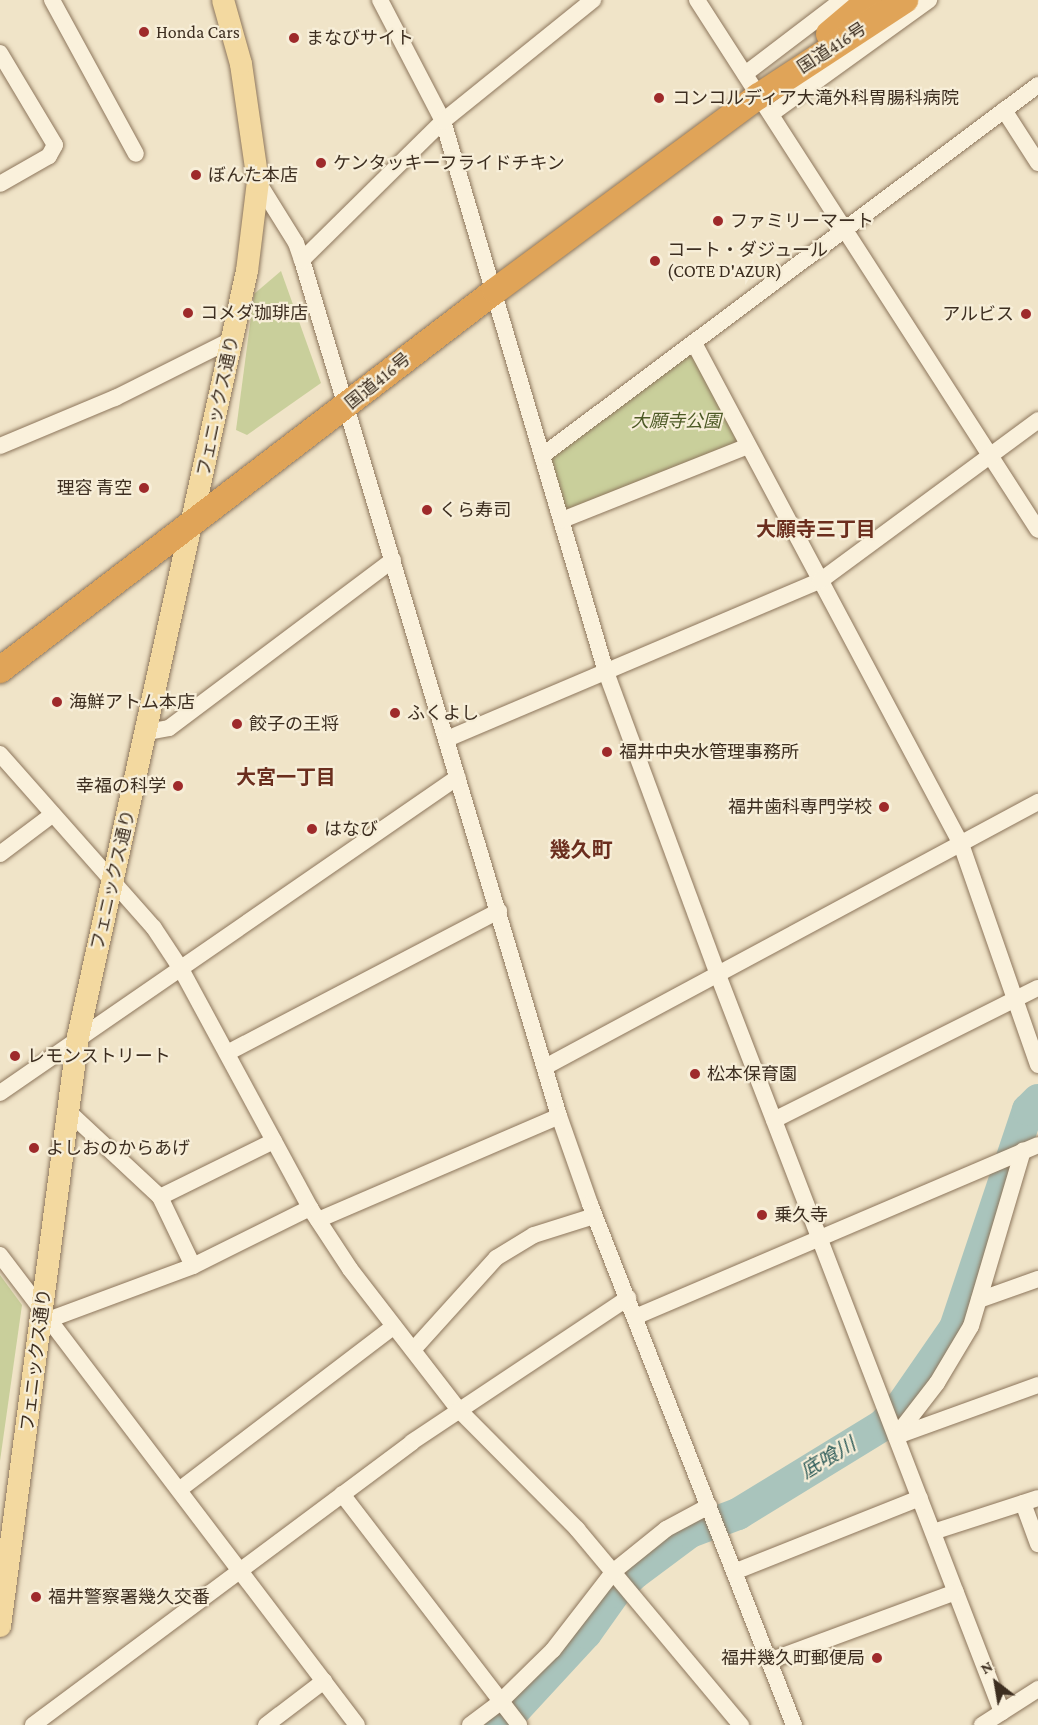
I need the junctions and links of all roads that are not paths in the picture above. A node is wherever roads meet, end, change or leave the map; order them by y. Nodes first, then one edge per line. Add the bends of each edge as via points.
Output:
1 (52, 0) edge
2 (223, 0) edge
3 (380, 0) edge
4 (593, 0) edge
5 (697, 0) edge
6 (842, 0) edge
7 (869, 0) edge
8 (905, 0) edge
9 (929, 0) edge
10 (0, 52) edge
11 (745, 74) junction
12 (1038, 85) edge
13 (765, 105) junction
14 (1004, 110) junction
15 (443, 121) junction
16 (136, 154) dead end
17 (1038, 163) edge
18 (258, 182) junction
19 (0, 184) edge
20 (845, 230) junction
21 (302, 260) junction
22 (495, 291) junction
23 (233, 339) junction
24 (694, 343) junction
25 (348, 406) junction
26 (1038, 420) edge
27 (0, 446) edge
28 (748, 446) junction
29 (543, 455) junction
30 (990, 456) junction
31 (562, 520) junction
32 (192, 524) junction
33 (1038, 530) edge
34 (393, 560) junction
35 (820, 581) junction
36 (0, 670) edge
37 (606, 672) junction
38 (147, 732) junction
39 (447, 739) junction
40 (0, 754) edge
41 (458, 777) junction
42 (1038, 802) edge
43 (53, 814) junction
44 (961, 844) junction
45 (0, 854) edge
46 (112, 880) junction
47 (499, 911) junction
48 (181, 969) junction
49 (718, 975) junction
50 (1038, 988) edge
51 (1015, 998) junction
52 (78, 1037) junction
53 (227, 1053) junction
54 (1038, 1065) edge
55 (545, 1067) junction
56 (0, 1093) edge
57 (70, 1113) junction
58 (559, 1116) junction
59 (774, 1120) junction
60 (274, 1141) junction
61 (1031, 1148) edge
62 (160, 1197) junction
63 (314, 1214) junction
64 (594, 1216) junction
65 (820, 1238) junction
66 (0, 1255) edge
67 (193, 1266) junction
68 (1038, 1279) edge
69 (628, 1298) junction
70 (979, 1300) junction
71 (45, 1316) junction
72 (635, 1317) junction
73 (394, 1326) junction
74 (412, 1350) junction
75 (1038, 1385) edge
76 (459, 1410) junction
77 (896, 1436) junction
78 (179, 1490) junction
79 (342, 1494) junction
80 (920, 1498) junction
81 (1030, 1501) edge
82 (709, 1506) junction
83 (933, 1532) junction
84 (1038, 1544) edge
85 (241, 1570) junction
86 (734, 1572) junction
87 (621, 1580) junction
88 (956, 1592) junction
89 (0, 1626) edge
90 (769, 1661) junction
91 (324, 1681) junction
92 (1038, 1689) edge
93 (503, 1705) junction
94 (1002, 1712) junction
95 (518, 1723) edge
96 (33, 1725) edge
97 (266, 1725) edge
98 (357, 1725) edge
99 (470, 1725) edge
100 (741, 1725) edge
101 (794, 1725) edge
102 (982, 1725) edge

1 - 16 street
2 - 18 main road, フェニックス通り via 241,64
3 - 15 street
4 - 15 street
5 - 11 street
6 - 11 street
7 - 13 highway, 国道416号
8 - 13 highway, 国道416号
9 - 13 street
10 - 19 street via 55,145 49,156
11 - 13 street
12 - 14 street
13 - 20 street
13 - 22 highway, 国道416号
14 - 17 street
14 - 20 street
15 - 21 street
15 - 22 street
18 - 21 street via 296,243
18 - 23 main road, フェニックス通り
20 - 24 street
20 - 30 street
21 - 25 street
22 - 25 highway, 国道416号
22 - 29 street
23 - 27 street via 116,398
23 - 32 main road, フェニックス通り
24 - 28 street
24 - 29 street
25 - 32 highway, 国道416号
25 - 34 street
26 - 30 street
28 - 31 street
28 - 35 street
29 - 31 street
30 - 33 street
30 - 35 street
31 - 37 street
32 - 36 highway, 国道416号
32 - 38 main road, フェニックス通り
34 - 38 street via 169,728
34 - 39 street
35 - 37 street
35 - 44 street
37 - 39 street
37 - 49 street
38 - 46 main road, フェニックス通り
39 - 41 street
40 - 43 street
41 - 47 street
41 - 48 street
42 - 44 street
43 - 45 street
43 - 46 street
44 - 49 street
44 - 51 street
46 - 48 street via 154,928
46 - 52 main road, フェニックス通り
47 - 53 street
47 - 55 street
48 - 52 street
48 - 53 street
49 - 55 street
49 - 59 street
50 - 51 street
51 - 54 street
51 - 59 street
52 - 56 street
52 - 57 main road, フェニックス通り
53 - 60 street
55 - 58 street
57 - 62 street
57 - 71 main road, フェニックス通り
58 - 63 street
58 - 64 street
59 - 65 street
60 - 62 street
60 - 63 street
61 - 65 street
61 - 70 street
62 - 67 street
63 - 67 street
63 - 73 street
64 - 69 street
64 - 74 street via 534,1235 496,1258
65 - 72 street
65 - 77 street
66 - 71 street
67 - 71 street
68 - 70 street
69 - 72 street
69 - 76 street
70 - 77 street via 971,1326 943,1373
71 - 78 street
71 - 89 main road, フェニックス通り
72 - 82 street
73 - 74 street
73 - 78 street
74 - 76 street
75 - 77 street
76 - 79 street
76 - 87 street
77 - 80 street
78 - 85 street
79 - 85 street
79 - 93 street
80 - 83 street
80 - 86 street
81 - 83 street
81 - 84 street
82 - 86 street
82 - 87 street via 666,1529
83 - 88 street
85 - 91 street
85 - 96 street
86 - 90 street
87 - 93 street
87 - 100 street
88 - 90 street
88 - 94 street
90 - 101 street
91 - 97 street
91 - 98 street
92 - 94 street
93 - 95 street
93 - 99 street
94 - 102 street

